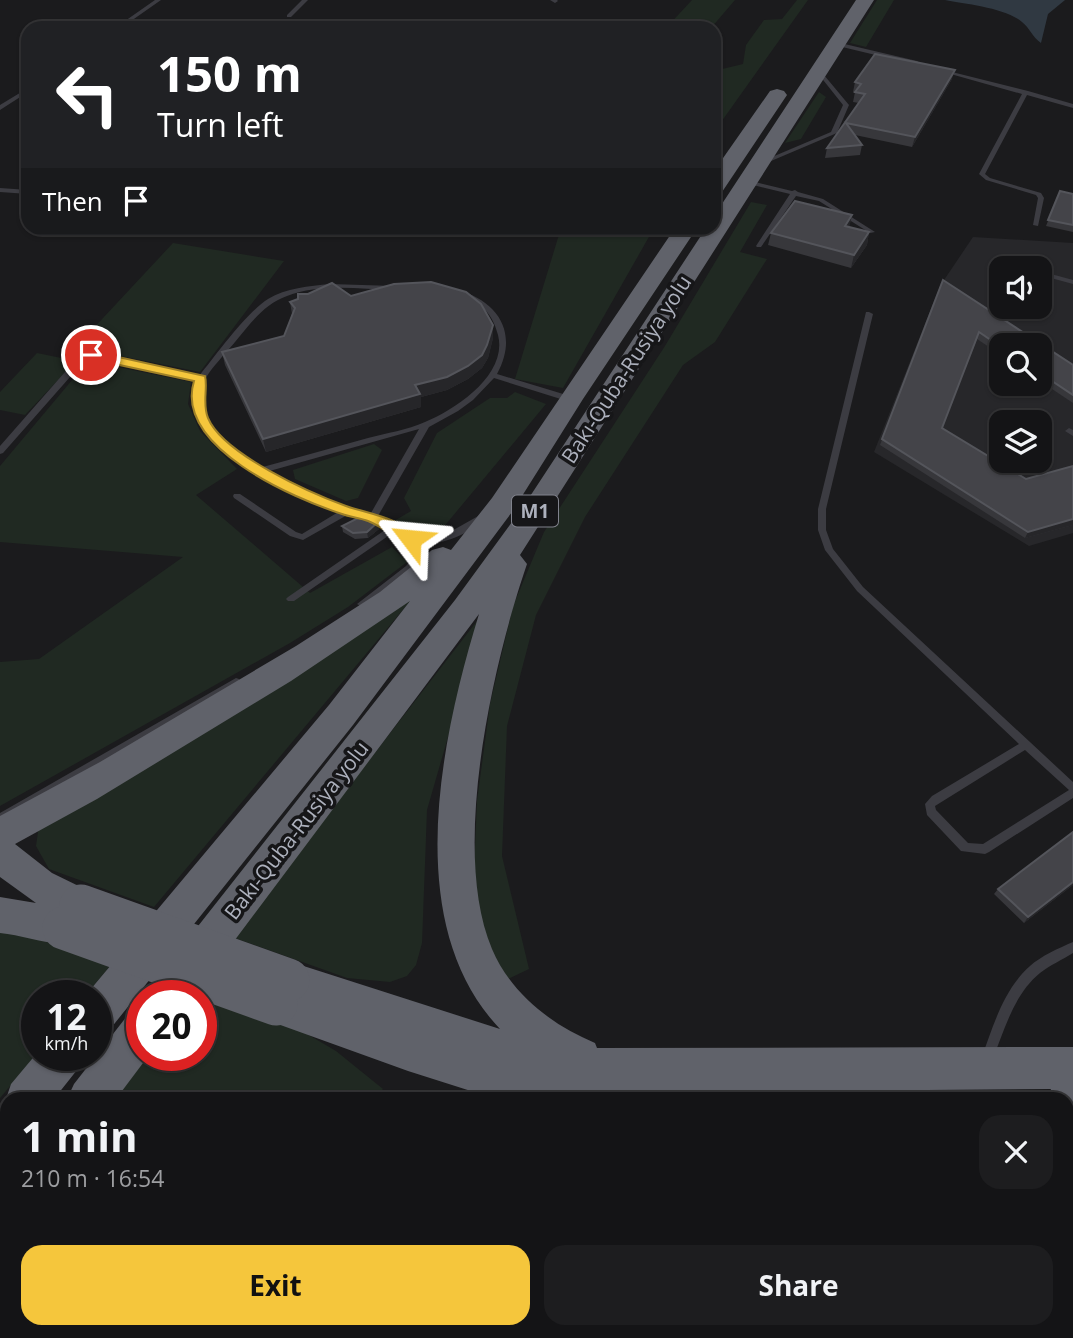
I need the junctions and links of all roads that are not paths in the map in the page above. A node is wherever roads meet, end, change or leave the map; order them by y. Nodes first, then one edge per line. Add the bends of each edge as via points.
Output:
1 (158, 0) edge
2 (305, 0) edge
3 (865, 0) edge
4 (289, 16) dead end
5 (128, 21) edge
6 (836, 44) junction
7 (923, 65) edge
8 (936, 68) edge
9 (819, 71) junction
10 (789, 77) dead end
11 (1026, 92) junction
12 (21, 94) edge
13 (1073, 106) edge
14 (0, 108) edge
15 (753, 173) junction
16 (721, 177) edge
17 (0, 190) edge
18 (21, 192) edge
19 (795, 192) junction
20 (721, 219) edge
21 (1036, 225) dead end
22 (872, 232) edge
23 (681, 235) edge
24 (710, 235) edge
25 (759, 246) dead end
26 (1052, 276) edge
27 (1073, 282) edge
28 (402, 288) edge
29 (452, 290) edge
30 (869, 314) dead end
31 (491, 375) junction
32 (201, 379) junction
33 (570, 399) junction
34 (426, 425) junction
35 (0, 451) edge
36 (259, 471) junction
37 (237, 496) dead end
38 (517, 510) junction
39 (347, 511) junction
40 (373, 517) junction
41 (391, 530) junction
42 (291, 599) dead end
43 (358, 607) dead end
44 (247, 675) dead end
45 (1025, 745) junction
46 (1073, 788) edge
47 (1073, 793) edge
48 (0, 818) edge
49 (0, 834) edge
50 (0, 855) edge
51 (0, 915) edge
52 (73, 917) junction
53 (1073, 947) edge
54 (181, 980) edge
55 (282, 992) junction
56 (112, 994) edge
57 (126, 1051) edge
58 (983, 1068) junction
59 (1073, 1068) edge
60 (49, 1071) edge
61 (704, 1072) junction
62 (32, 1092) edge
63 (94, 1092) edge
64 (561, 1092) edge

1 - 5 lane
2 - 4 lane
3 - 6 highway, Bakı-Quba-Rusiya yolu / M1
6 - 7 lane
6 - 9 highway, Bakı-Quba-Rusiya yolu / M1
8 - 11 lane
9 - 15 highway, Bakı-Quba-Rusiya yolu / M1
9 - 15 lane via 846,105 834,133
10 - 16 highway
11 - 13 lane
11 - 21 lane via 982,174 1039,194
12 - 14 lane
15 - 19 lane
15 - 20 highway, Bakı-Quba-Rusiya yolu / M1
17 - 18 lane
19 - 22 lane via 821,200
19 - 25 lane
23 - 33 highway, Bakı-Quba-Rusiya yolu / M1
24 - 38 highway, Bakı-Quba-Rusiya yolu / M1
26 - 27 lane
28 - 32 lane via 291,291 267,302
29 - 31 lane via 471,295 492,310 502,330 504,349
30 - 45 lane via 822,509 822,530 829,550 860,589
31 - 33 lane
31 - 34 lane via 462,407
32 - 35 lane via 91,355 82,358
32 - 36 lane via 198,404 207,427
33 - 38 highway, Bakı-Quba-Rusiya yolu / M1
34 - 36 lane
34 - 40 lane
36 - 39 lane
37 - 39 lane via 303,537
38 - 41 lane via 436,543
38 - 49 highway via 349,630
38 - 54 highway, Bakı-Quba-Rusiya yolu / M1 via 450,629
38 - 56 highway, Bakı-Quba-Rusiya yolu / M1 via 341,715
38 - 61 highway via 466,743 458,872 465,929 494,991 524,1024 564,1052 612,1065
39 - 40 lane
40 - 41 lane
41 - 42 lane
41 - 43 lane via 412,548 414,561
44 - 48 lane
45 - 46 lane
45 - 47 lane via 936,799 930,804 931,812 965,848 985,849
50 - 52 highway
51 - 52 highway
52 - 55 highway, bridge
53 - 58 lane via 1035,969 1019,987
55 - 61 highway via 563,1066
55 - 64 highway via 490,1076
57 - 63 highway
58 - 59 highway
58 - 61 highway
60 - 62 highway

